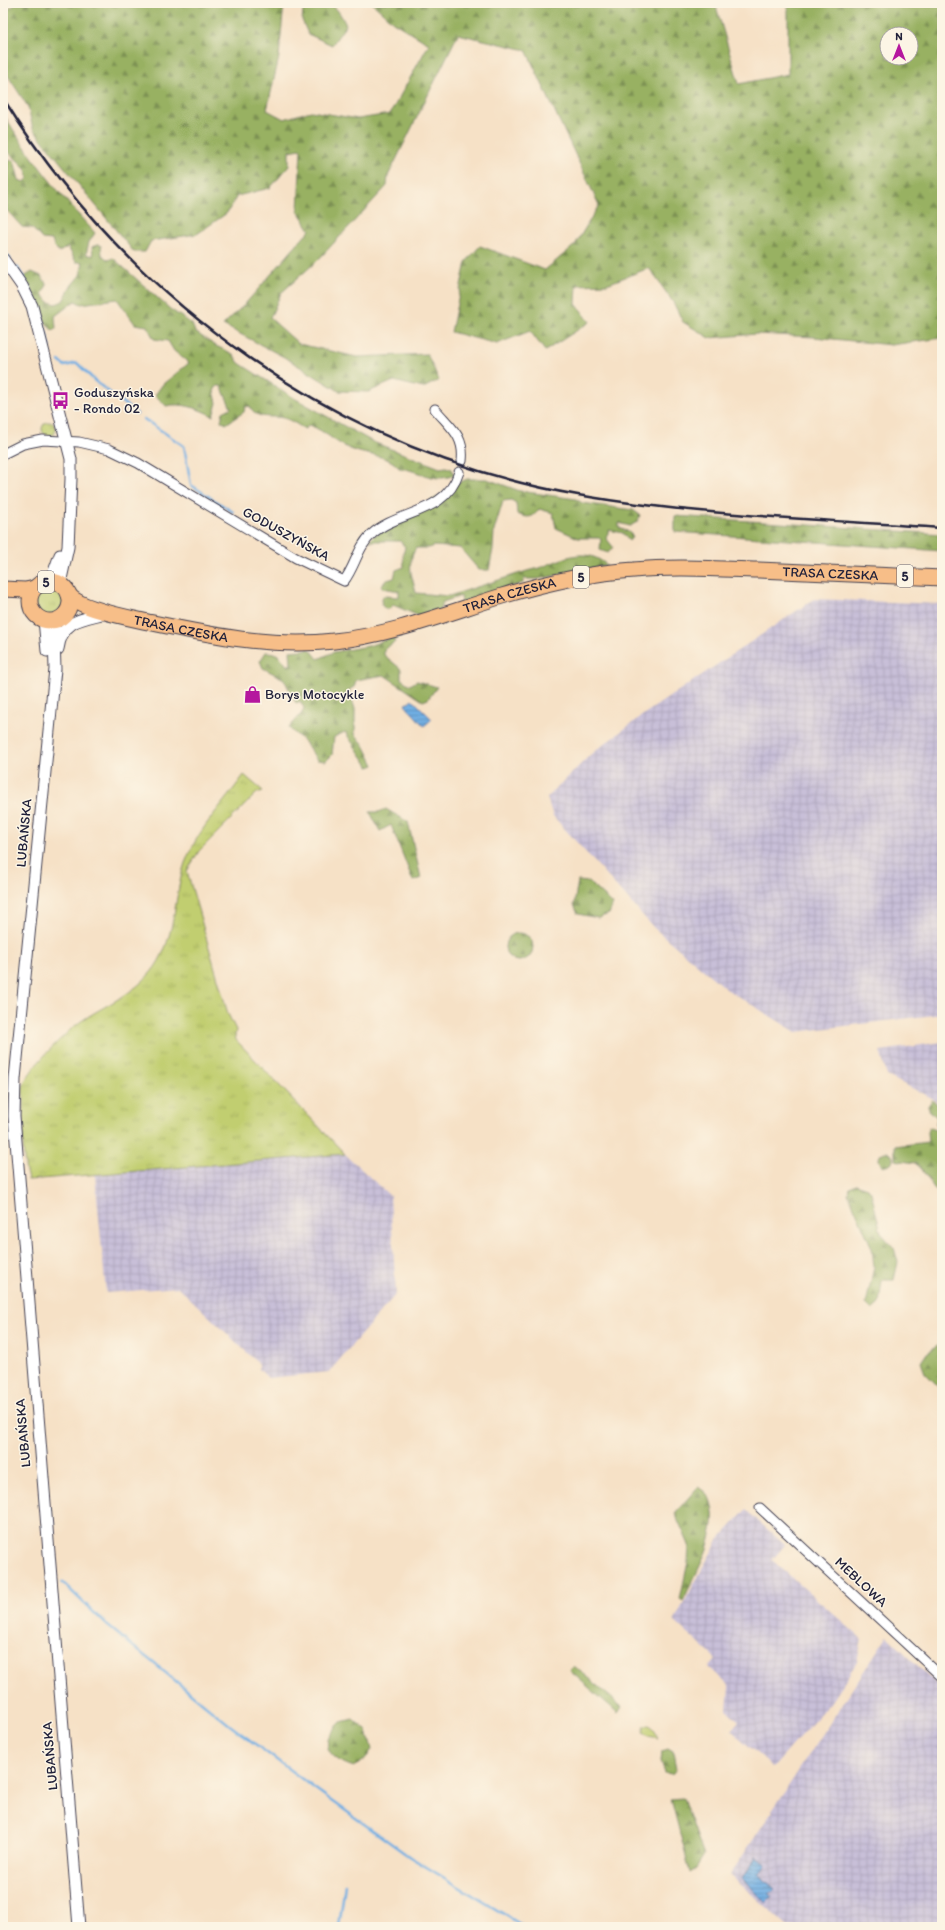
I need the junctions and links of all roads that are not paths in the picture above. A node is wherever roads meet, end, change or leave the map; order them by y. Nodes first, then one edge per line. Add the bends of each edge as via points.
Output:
1 (3, 259) edge
2 (435, 409) dead end
3 (67, 441) junction
4 (3, 454) edge
5 (462, 461) dead end
6 (459, 472) dead end
7 (68, 532) junction
8 (942, 578) edge
9 (41, 584) junction
10 (3, 589) edge
11 (66, 591) junction
12 (3, 593) edge
13 (30, 605) junction
14 (106, 613) junction
15 (56, 617) junction
16 (55, 669) junction
17 (52, 698) junction
18 (760, 1508) dead end
19 (942, 1677) edge
20 (79, 1927) edge

1 - 3 street via 32,306
2 - 5 street via 462,441
3 - 4 street, GODUSZYŃSKA via 37,440
3 - 6 street, GODUSZYŃSKA via 119,452 296,558 344,581 370,536 379,529 431,505 452,486
3 - 7 street via 71,469
7 - 9 street via 52,577
7 - 11 street via 68,547 61,580
8 - 14 main road, TRASA CZESKA / 5 via 706,568 623,571 543,584 380,633 340,641 310,643 228,638
9 - 10 main road, 5 via 25,590
9 - 11 main road, 5 via 54,582
9 - 13 main road, 5 via 30,596
11 - 14 main road, TRASA CZESKA / 5 via 73,601
11 - 15 main road, 5 via 69,605
12 - 13 main road, 5
13 - 15 main road, 5 via 35,614
14 - 15 main road, TRASA CZESKA / 5 via 73,611
14 - 16 street via 78,620 65,630 60,640
15 - 16 street, LUBAŃSKA
15 - 17 street, LUBAŃSKA
16 - 17 street, LUBAŃSKA
17 - 20 street, LUBAŃSKA via 16,1071 14,1116
18 - 19 street, MEBLOWA

